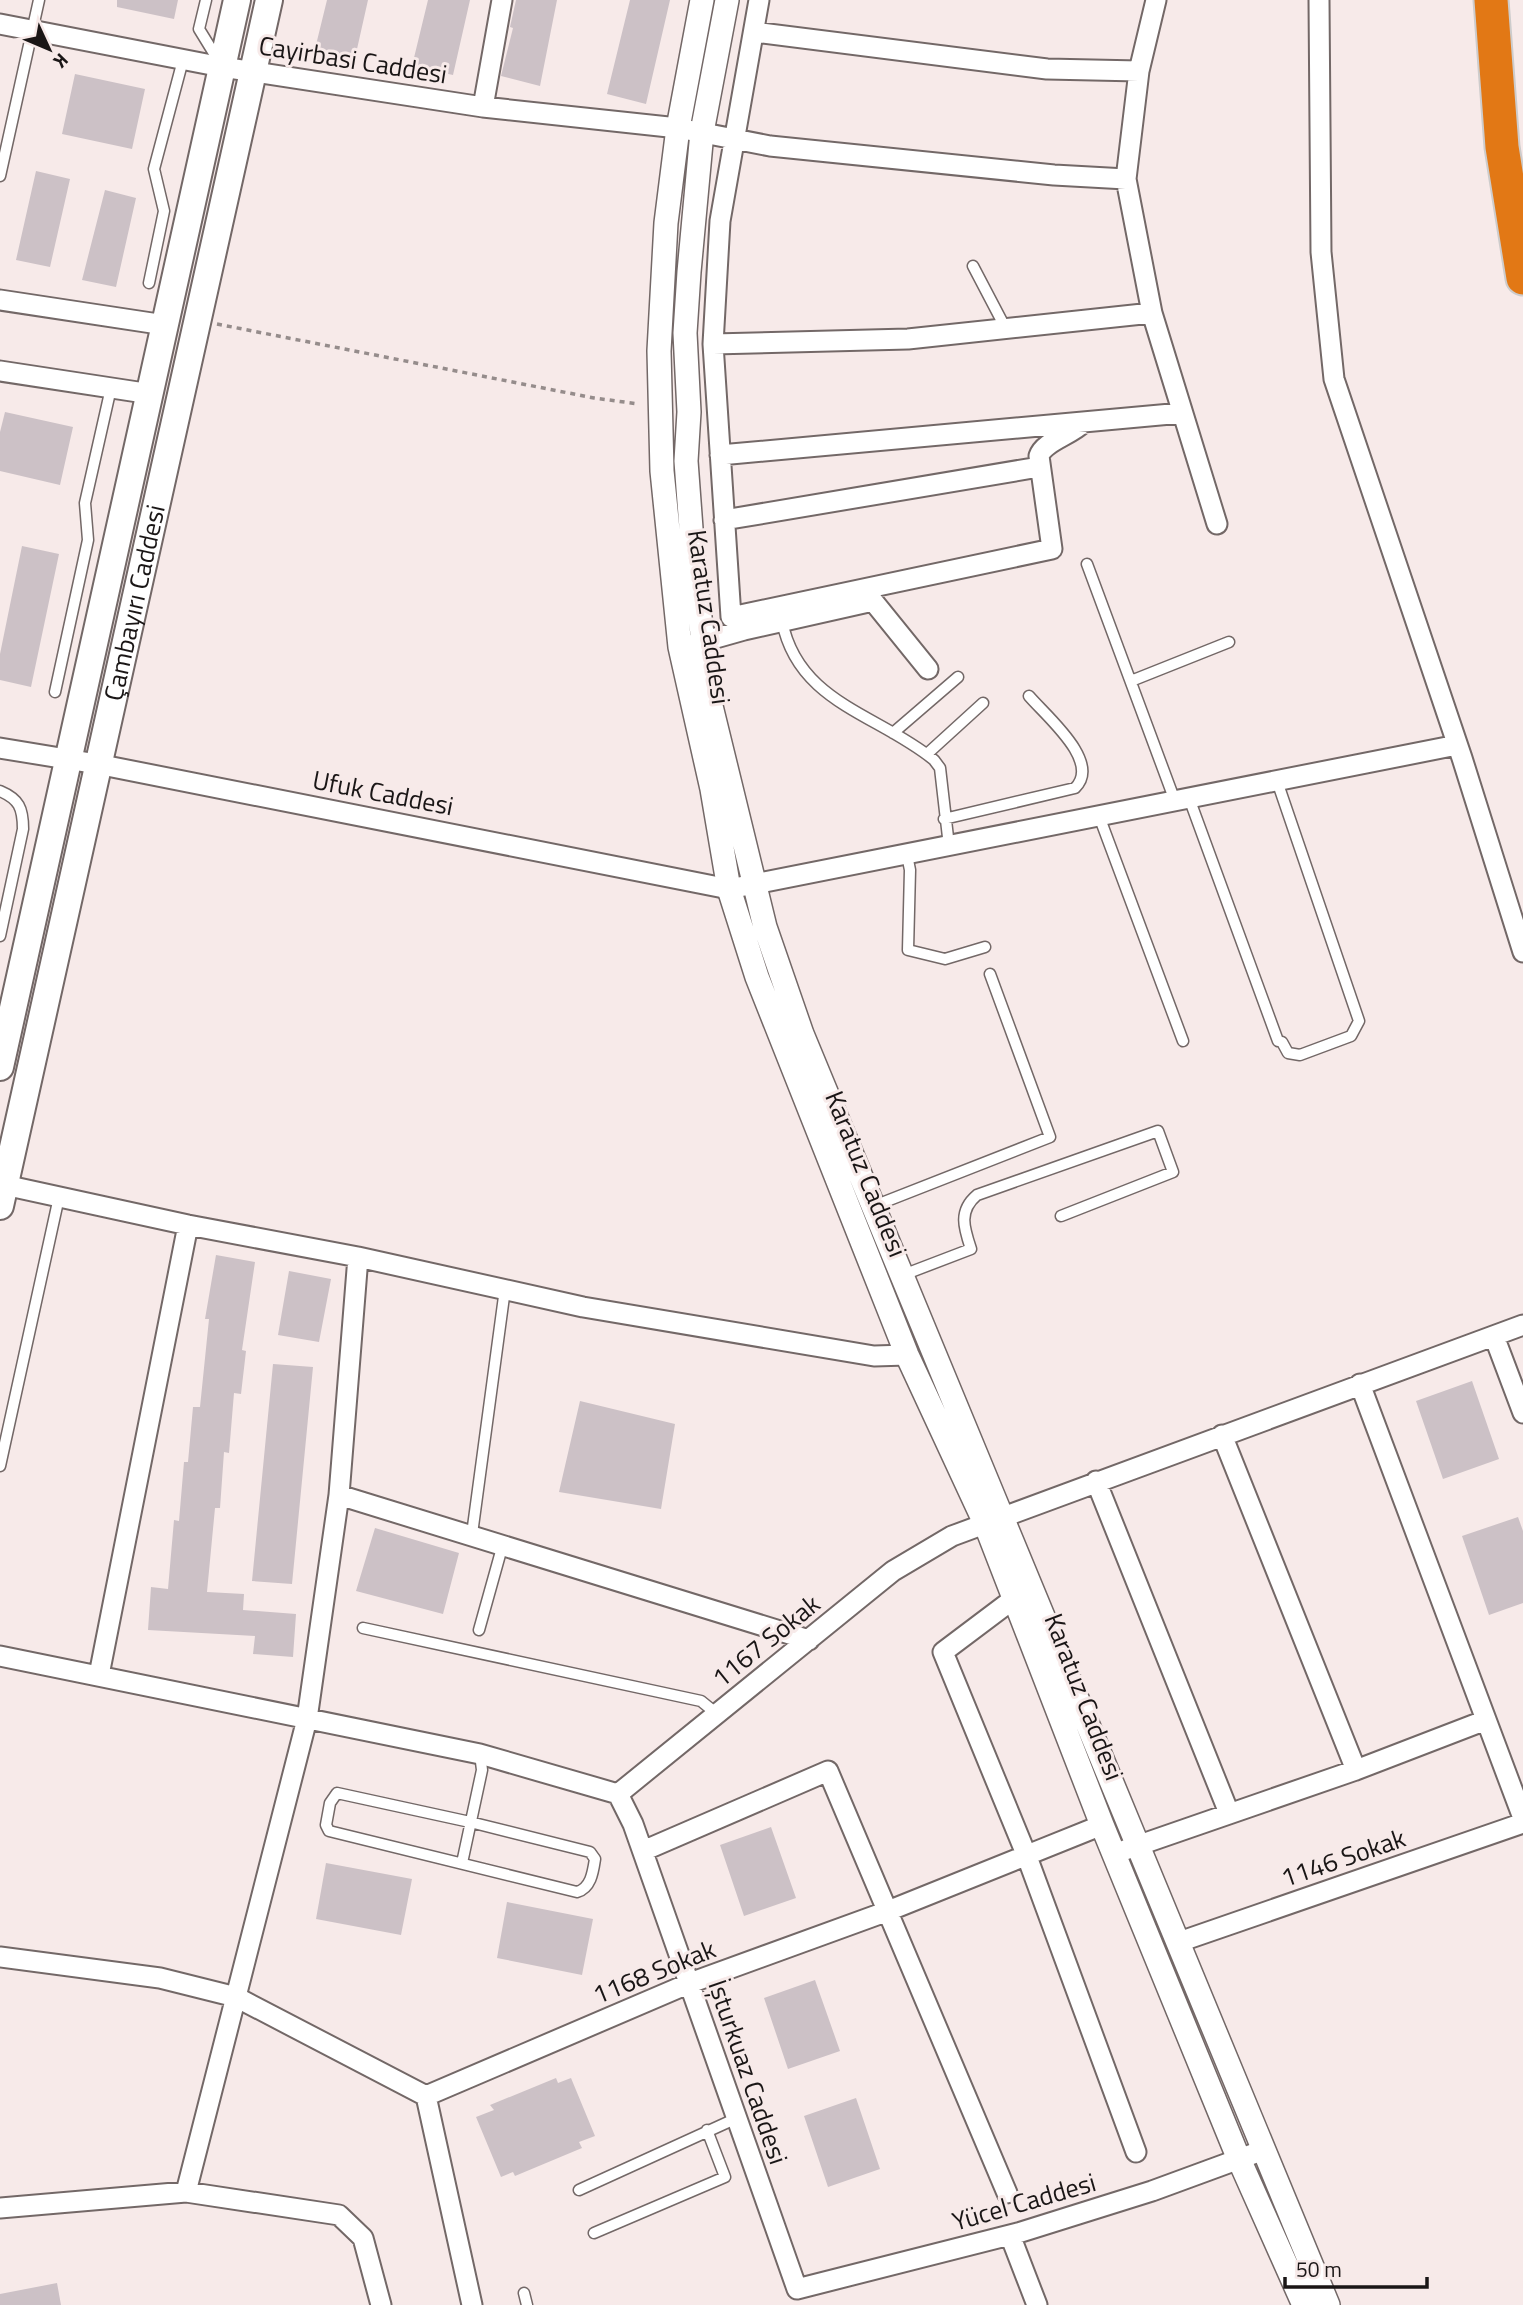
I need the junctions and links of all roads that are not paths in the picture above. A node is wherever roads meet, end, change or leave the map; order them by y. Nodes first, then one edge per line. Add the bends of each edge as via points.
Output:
1 (39, 0) edge
2 (206, 0) edge
3 (237, 0) edge
4 (269, 0) edge
5 (502, 0) edge
6 (702, 0) edge
7 (727, 0) edge
8 (759, 0) edge
9 (1156, 0) edge
10 (1319, 0) edge
11 (1491, 0) edge
12 (0, 24) edge
13 (32, 30) junction
14 (754, 32) junction
15 (183, 60) junction
16 (222, 67) junction
17 (1139, 71) junction
18 (254, 72) junction
19 (483, 107) junction
20 (678, 128) junction
21 (702, 132) junction
22 (736, 138) junction
23 (0, 176) edge
24 (1126, 179) junction
25 (973, 266) dead end
26 (1523, 278) edge
27 (149, 283) dead end
28 (0, 300) edge
29 (1152, 313) junction
30 (165, 325) junction
31 (1006, 328) junction
32 (713, 344) junction
33 (0, 371) edge
34 (111, 388) junction
35 (150, 394) junction
36 (1182, 413) junction
37 (1084, 422) junction
38 (720, 455) junction
39 (1039, 467) junction
40 (724, 520) junction
41 (1217, 524) dead end
42 (1087, 564) dead end
43 (782, 621) junction
44 (1229, 642) dead end
45 (703, 643) junction
46 (680, 647) junction
47 (928, 669) dead end
48 (958, 677) dead end
49 (1131, 681) junction
50 (55, 692) dead end
51 (1029, 696) dead end
52 (983, 703) dead end
53 (893, 733) junction
54 (1457, 745) junction
55 (0, 748) edge
56 (927, 754) junction
57 (68, 761) junction
58 (97, 764) junction
59 (1277, 781) junction
60 (0, 790) edge
61 (1182, 799) junction
62 (1099, 816) junction
63 (944, 819) junction
64 (949, 846) junction
65 (906, 855) junction
66 (755, 885) junction
67 (729, 888) junction
68 (0, 936) edge
69 (985, 947) dead end
70 (1523, 953) edge
71 (990, 974) dead end
72 (1183, 1041) dead end
73 (0, 1067) edge
74 (1, 1192) edge
75 (60, 1197) junction
76 (874, 1206) junction
77 (1061, 1216) dead end
78 (188, 1225) junction
79 (358, 1257) junction
80 (903, 1275) junction
81 (505, 1289) junction
82 (1523, 1325) edge
83 (1494, 1336) junction
84 (907, 1355) junction
85 (1360, 1384) junction
86 (1523, 1413) edge
87 (1223, 1435) junction
88 (0, 1466) edge
89 (1096, 1481) junction
90 (340, 1495) junction
91 (994, 1520) junction
92 (472, 1534) junction
93 (503, 1544) junction
94 (1016, 1597) junction
95 (363, 1628) dead end
96 (479, 1630) dead end
97 (809, 1640) junction
98 (0, 1656) edge
99 (99, 1675) junction
100 (717, 1714) junction
101 (307, 1719) junction
102 (1486, 1720) junction
103 (480, 1754) junction
104 (1356, 1770) junction
105 (618, 1794) junction
106 (1229, 1813) junction
107 (1523, 1821) edge
108 (470, 1822) junction
109 (1102, 1825) junction
110 (1140, 1844) junction
111 (643, 1851) junction
112 (1026, 1854) junction
113 (1115, 1854) junction
114 (461, 1863) junction
115 (888, 1911) junction
116 (1179, 1942) junction
117 (0, 1957) edge
118 (690, 1983) junction
119 (236, 1997) junction
120 (426, 2095) junction
121 (737, 2118) junction
122 (707, 2130) junction
123 (1261, 2151) junction
124 (1136, 2152) dead end
125 (1238, 2157) junction
126 (579, 2190) dead end
127 (186, 2192) junction
128 (1007, 2193) dead end
129 (0, 2208) edge
130 (594, 2233) dead end
131 (1010, 2235) junction
132 (524, 2293) dead end
133 (794, 2297) edge
134 (381, 2305) edge
135 (472, 2305) edge
136 (527, 2305) edge
137 (1037, 2305) edge
138 (1304, 2305) edge
139 (1328, 2305) edge

1 - 13 lane
2 - 16 lane via 199,29
3 - 16 main road, Çambayırı Caddesi
4 - 18 main road, Çambayırı Caddesi
5 - 19 street
6 - 20 street, Karatuz Caddesi
7 - 21 street
8 - 14 street
9 - 17 street
10 - 54 street via 1321,252 1334,379
11 - 26 highway via 1502,147
12 - 13 street, Cayirbasi Caddesi
13 - 15 street, Cayirbasi Caddesi
13 - 23 lane
14 - 17 street via 1047,69
14 - 22 street
15 - 16 street, Cayirbasi Caddesi
15 - 27 lane via 154,169 164,211
16 - 18 street, Cayirbasi Caddesi
16 - 30 main road, Çambayırı Caddesi
17 - 24 street
18 - 19 street, Cayirbasi Caddesi
18 - 58 main road, Çambayırı Caddesi
19 - 20 street, Cayirbasi Caddesi
20 - 21 street, Cayirbasi Caddesi
20 - 46 street, Karatuz Caddesi via 660,288 662,471
21 - 22 street, Cayirbasi Caddesi
21 - 45 street via 685,333 686,461
22 - 24 street, Cayirbasi Caddesi via 770,146
22 - 32 street via 720,221
24 - 29 street
25 - 31 lane
28 - 30 street
29 - 31 street
29 - 36 street
30 - 35 main road, Çambayırı Caddesi
31 - 32 street via 908,339
32 - 38 street
33 - 34 street
34 - 35 street
34 - 50 lane via 85,503 88,540
35 - 57 main road, Çambayırı Caddesi
36 - 37 street
36 - 41 street
37 - 38 street
37 - 39 street via 1072,434 1046,444
38 - 40 street
39 - 40 street
39 - 40 street via 1052,549 731,617
42 - 49 lane
43 - 45 street
43 - 47 street via 873,601
43 - 53 lane via 789,649 805,674 844,706
44 - 49 lane
45 - 46 street
45 - 66 street via 711,706
46 - 67 street, Karatuz Caddesi
48 - 53 lane
49 - 61 lane
51 - 63 lane via 1082,758 1084,772 1079,784
52 - 56 lane
53 - 56 lane
54 - 59 street, Ufuk Caddesi
54 - 70 street
55 - 57 street, Ufuk Caddesi
56 - 63 lane via 940,768
57 - 58 street, Ufuk Caddesi
57 - 73 main road, Çambayırı Caddesi
58 - 67 street, Ufuk Caddesi
58 - 74 main road, Çambayırı Caddesi
59 - 61 street, Ufuk Caddesi
59 - 61 lane via 1359,1021 1351,1036 1300,1055 1288,1053 1280,1041
60 - 68 lane via 15,798 23,810 23,829
61 - 62 street, Ufuk Caddesi
62 - 64 street, Ufuk Caddesi
62 - 72 lane
63 - 64 lane
64 - 65 street, Ufuk Caddesi
65 - 66 street, Ufuk Caddesi
65 - 69 lane via 910,870 908,950 945,959
66 - 67 street, Ufuk Caddesi
66 - 76 street via 802,1034
67 - 84 street, Karatuz Caddesi via 762,990
71 - 76 lane via 1050,1138
74 - 75 street
75 - 78 street
75 - 88 lane
76 - 80 street
77 - 80 lane via 1173,1172 1158,1131 977,1195 963,1219 971,1249
78 - 79 street
78 - 99 street
79 - 81 street
79 - 90 street
80 - 91 street
81 - 84 street via 583,1307 874,1356
81 - 92 lane
82 - 83 street, 1167 Sokak
83 - 85 street, 1167 Sokak
83 - 86 street
84 - 91 street, Karatuz Caddesi
85 - 87 street, 1167 Sokak
85 - 102 street
87 - 89 street, 1167 Sokak
87 - 104 street
89 - 91 street, 1167 Sokak
89 - 106 street
90 - 92 street
90 - 101 street
91 - 94 street, Karatuz Caddesi
91 - 97 street, 1167 Sokak via 951,1536 894,1571
91 - 110 street, Karatuz Caddesi
92 - 93 street
93 - 96 lane
93 - 97 street
94 - 109 street, Karatuz Caddesi
94 - 112 street via 943,1652
95 - 100 lane via 701,1701
97 - 100 street, 1167 Sokak
98 - 99 street
99 - 101 street
100 - 105 street, 1167 Sokak
101 - 103 street
101 - 119 street
102 - 104 street
102 - 107 street
103 - 105 street
103 - 108 lane via 482,1770
104 - 106 street
105 - 111 street, İşturkuaz Caddesi
106 - 110 street
107 - 116 street, 1146 Sokak
108 - 114 lane
108 - 114 lane via 590,1852 594,1866 589,1883 577,1892
108 - 114 lane via 337,1793 330,1802 329,1831
109 - 112 street, 1168 Sokak
109 - 113 street, Karatuz Caddesi
110 - 113 street
110 - 116 street, Karatuz Caddesi
111 - 115 street via 828,1771
111 - 118 street, İşturkuaz Caddesi
112 - 115 street, 1168 Sokak
112 - 124 street
113 - 125 street, Karatuz Caddesi
115 - 118 street, 1168 Sokak
115 - 128 street
116 - 123 street, Karatuz Caddesi
117 - 119 street via 160,1978
118 - 120 street, 1168 Sokak
118 - 121 street, İşturkuaz Caddesi
119 - 120 street
119 - 127 street
120 - 135 street
121 - 122 lane
121 - 133 street, İşturkuaz Caddesi
122 - 126 lane
122 - 130 lane via 725,2176
123 - 125 street, Yücel Caddesi
123 - 139 street, Karatuz Caddesi
125 - 131 street, Yücel Caddesi via 1153,2191
125 - 138 street, Karatuz Caddesi
127 - 129 street
127 - 134 street via 339,2215 363,2238
131 - 133 street, Yücel Caddesi
131 - 137 street
132 - 136 lane

